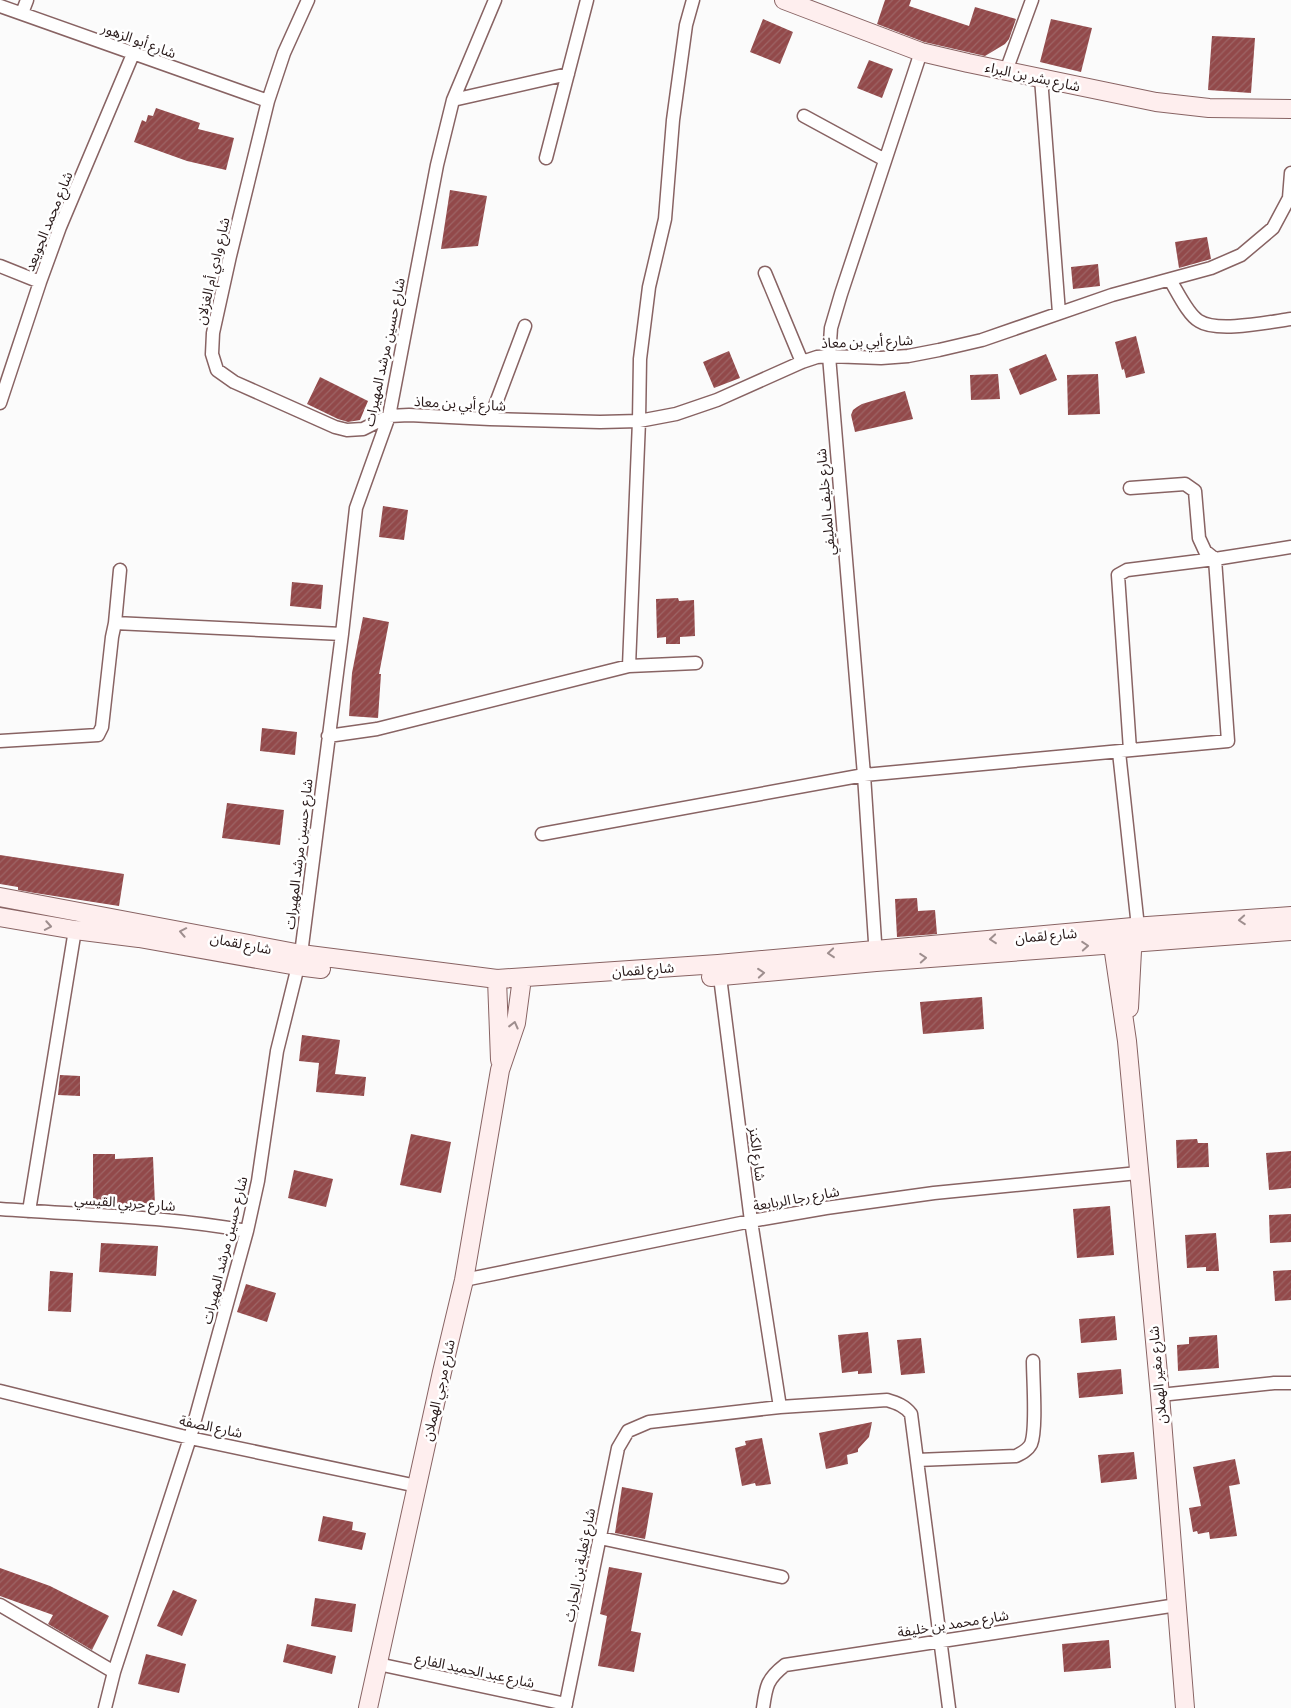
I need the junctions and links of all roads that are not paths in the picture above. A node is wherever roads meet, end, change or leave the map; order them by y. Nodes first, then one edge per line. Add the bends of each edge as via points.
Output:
1 (27, 0) edge
2 (308, 0) edge
3 (495, 0) edge
4 (587, 0) edge
5 (693, 0) edge
6 (784, 0) edge
7 (1032, 0) edge
8 (0, 6) edge
9 (22, 13) junction
10 (921, 52) junction
11 (133, 54) junction
12 (1006, 70) junction
13 (568, 74) junction
14 (1041, 78) junction
15 (453, 100) junction
16 (268, 101) junction
17 (1291, 109) edge
18 (804, 116) dead end
19 (546, 158) dead end
20 (885, 160) junction
21 (1291, 173) edge
22 (0, 266) edge
23 (765, 273) dead end
24 (1170, 280) junction
25 (40, 282) junction
26 (1059, 313) junction
27 (1291, 319) edge
28 (525, 326) dead end
29 (829, 356) junction
30 (802, 362) junction
31 (0, 403) edge
32 (389, 416) junction
33 (490, 419) junction
34 (639, 421) junction
35 (1130, 488) dead end
36 (1291, 546) edge
37 (1215, 559) junction
38 (120, 570) dead end
39 (115, 623) junction
40 (342, 634) junction
41 (696, 662) dead end
42 (629, 666) junction
43 (328, 736) junction
44 (0, 741) edge
45 (1124, 751) junction
46 (864, 776) junction
47 (542, 834) dead end
48 (0, 897) edge
49 (1291, 916) edge
50 (0, 917) edge
51 (75, 930) junction
52 (1291, 931) edge
53 (1135, 932) junction
54 (1112, 936) junction
55 (876, 955) junction
56 (299, 960) junction
57 (719, 970) junction
58 (522, 983) junction
59 (497, 984) junction
60 (1127, 1041) junction
61 (500, 1070) junction
62 (1138, 1173) junction
63 (0, 1209) edge
64 (29, 1211) junction
65 (751, 1221) junction
66 (247, 1231) junction
67 (464, 1280) junction
68 (1033, 1361) dead end
69 (1291, 1383) edge
70 (0, 1392) edge
71 (1160, 1394) junction
72 (780, 1407) junction
73 (190, 1438) junction
74 (917, 1460) junction
75 (417, 1486) junction
76 (600, 1538) junction
77 (782, 1577) dead end
78 (0, 1605) edge
79 (1177, 1606) junction
80 (940, 1641) junction
81 (378, 1664) junction
82 (114, 1672) junction
83 (566, 1706) edge
84 (104, 1708) edge
85 (368, 1708) edge
86 (763, 1708) edge
87 (949, 1708) edge
88 (1185, 1708) edge

1 - 9 street
2 - 16 street, شارع وادي أم الغزلان
3 - 15 street, شارع حسين مرشد المهيرات
4 - 13 street
5 - 34 street via 686,25 673,120 665,218 649,287 642,341
6 - 10 street, شارع بشر بن البراء
7 - 12 street
8 - 9 street, شارع أبو الزهور
9 - 11 street, شارع أبو الزهور
10 - 12 street, شارع بشر بن البراء
10 - 20 street, شارع خليف المليفي
11 - 16 street, شارع أبو الزهور
11 - 25 street, شارع محمد الجويعد
12 - 14 street, شارع بشر بن البراء
13 - 15 street
13 - 19 street
14 - 17 street, شارع بشر بن البراء via 1156,102 1210,108
14 - 26 street
15 - 32 street, شارع حسين مرشد المهيرات via 436,165
16 - 32 street, شارع وادي أم الغزلان via 213,333 212,354 217,370 234,382 335,427 363,429
18 - 20 street
20 - 29 street, شارع خليف المليفي via 840,294 831,328
21 - 24 street, شارع أبي بن معاذ via 1289,198 1273,228 1241,255
22 - 25 street
23 - 30 street
24 - 26 street, شارع أبي بن معاذ
24 - 27 street via 1197,321 1207,325 1225,327
25 - 31 street, شارع محمد الجويعد
26 - 29 street, شارع أبي بن معاذ via 982,340 908,356
28 - 33 street
29 - 30 street, شارع أبي بن معاذ
29 - 46 street, شارع خليف المليفي
30 - 34 street, شارع أبي بن معاذ via 717,400 676,414
32 - 33 street, شارع أبي بن معاذ
32 - 40 street, شارع حسين مرشد المهيرات via 356,508
33 - 34 street, شارع أبي بن معاذ
34 - 42 street
35 - 37 street via 1185,484 1195,491 1199,538 1205,551
36 - 37 street
37 - 45 street via 1127,570 1118,575
37 - 45 street via 1228,741
38 - 39 street
39 - 40 street
39 - 44 street via 102,727 98,735
40 - 43 street, شارع حسين مرشد المهيرات
41 - 42 street
42 - 43 street via 377,730
43 - 56 street, شارع حسين مرشد المهيرات
45 - 46 street
45 - 53 street
46 - 47 street
46 - 55 street, شارع خليف المليفي
56 -> 48 street, شارع لقمان
49 -> 53 street, شارع لقمان
50 -> 51 street, شارع لقمان
51 - 56 street, شارع لقمان
51 - 64 street
52 - 53 street, شارع لقمان
53 - 54 street, شارع لقمان
53 - 60 street, شارع مغير الهملان
54 - 55 street, شارع لقمان
54 - 60 street, شارع مغير الهملان
55 - 57 street, شارع لقمان
56 - 59 street, شارع لقمان
56 - 66 street, شارع حسين مرشد المهيرات via 277,1051 258,1181
57 - 58 street, شارع لقمان
57 - 65 street, شارع الكنز
58 - 59 street, شارع لقمان
61 -> 58 street, شارع مرجي الهملان via 516,1023
59 - 61 street, شارع مرجي الهملان
60 - 62 street, شارع مغير الهملان
61 - 67 street, شارع مرجي الهملان
62 - 65 street, شارع رجا الربابعة via 934,1193
62 - 71 street, شارع مغير الهملان
63 - 64 street, شارع حربي القيسي
64 - 66 street, شارع حربي القيسي via 200,1223
65 - 67 street, شارع رجا الربابعة
65 - 72 street, شارع الكنز
66 - 73 street, شارع حسين مرشد المهيرات
67 - 75 street, شارع مرجي الهملان
68 - 74 street via 1034,1433 1024,1452 1016,1456
69 - 71 street
70 - 73 street, شارع الصفة
71 - 79 street, شارع مغير الهملان
72 - 74 street via 894,1402 911,1414
72 - 76 street, شارع ثعلبة بن الحارث via 649,1422 628,1432 618,1448
73 - 75 street, شارع الصفة
73 - 82 street, شارع حسين مرشد المهيرات
74 - 80 street
75 - 81 street, شارع مرجي الهملان
76 - 77 street
76 - 83 street, شارع ثعلبة بن الحارث
78 - 82 street
79 - 80 street, شارع محمد بن خليفة
79 - 88 street, شارع مغير الهملان
80 - 86 street, شارع محمد بن خليفة via 785,1665 773,1675
80 - 87 street
81 - 83 street, شارع عبد الحميد الفارع
81 - 85 street, شارع مرجي الهملان
82 - 84 street, شارع حسين مرشد المهيرات

